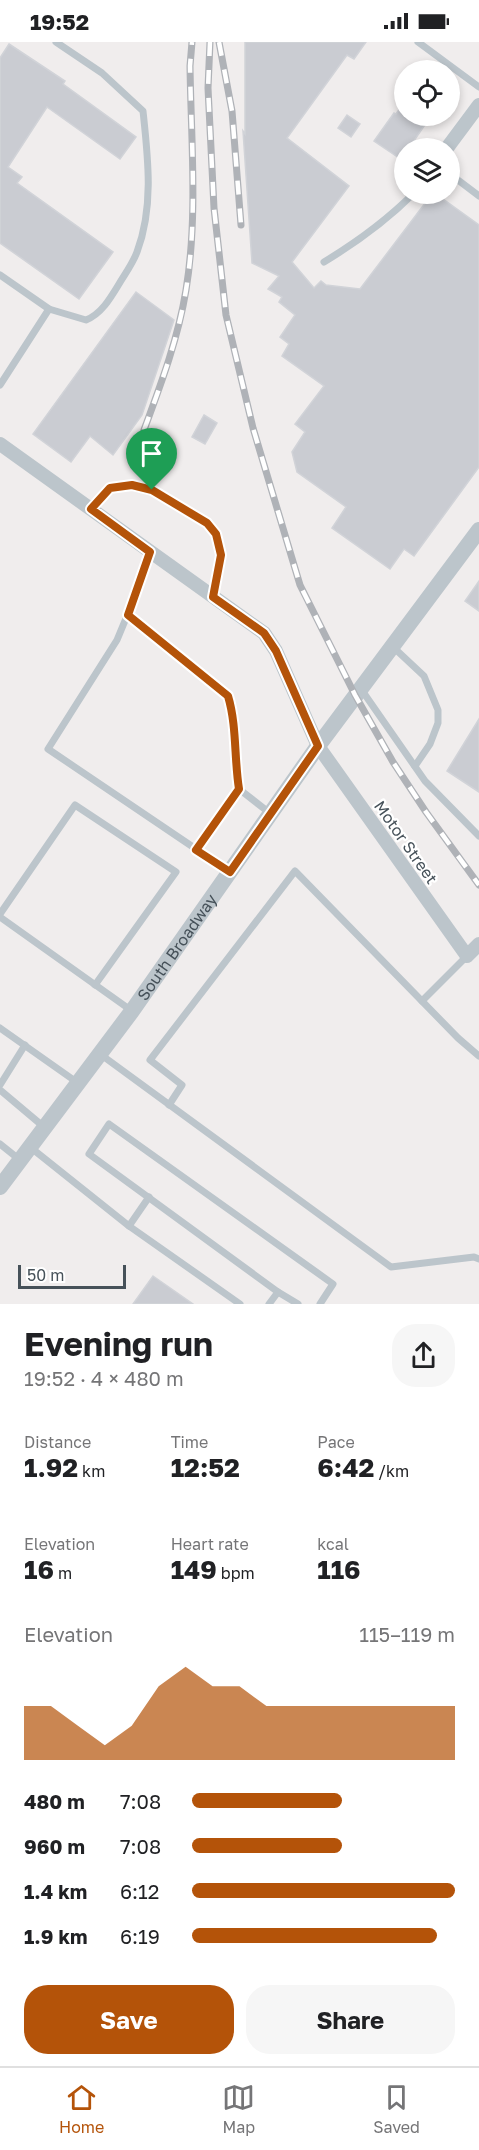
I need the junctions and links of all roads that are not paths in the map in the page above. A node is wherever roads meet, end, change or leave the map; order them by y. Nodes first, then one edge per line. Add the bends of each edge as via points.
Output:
1 (56, 42) edge
2 (418, 42) edge
3 (479, 87) edge
4 (479, 105) edge
5 (454, 138) edge
6 (460, 182) edge
7 (479, 196) edge
8 (403, 204) edge
9 (324, 262) dead end
10 (0, 275) edge
11 (49, 309) junction
12 (0, 385) edge
13 (0, 444) edge
14 (91, 509) junction
15 (479, 530) edge
16 (150, 552) junction
17 (213, 597) junction
18 (128, 615) junction
19 (392, 646) junction
20 (361, 689) junction
21 (318, 746) junction
22 (415, 766) junction
23 (239, 789) junction
24 (271, 814) junction
25 (479, 836) edge
26 (196, 850) junction
27 (230, 872) junction
28 (0, 916) edge
29 (479, 944) edge
30 (467, 956) junction
31 (95, 985) junction
32 (422, 1001) junction
33 (132, 1011) junction
34 (0, 1028) edge
35 (25, 1045) junction
36 (100, 1054) junction
37 (479, 1056) edge
38 (78, 1083) junction
39 (0, 1085) edge
40 (0, 1090) edge
41 (169, 1105) junction
42 (45, 1127) junction
43 (0, 1143) edge
44 (25, 1154) junction
45 (0, 1187) edge
46 (149, 1197) junction
47 (129, 1226) junction
48 (479, 1259) edge
49 (278, 1292) junction
50 (240, 1304) edge
51 (269, 1304) edge
52 (298, 1304) edge
53 (320, 1304) edge

1 - 11 lane via 102,73 143,111 149,162 147,214 137,253 115,291 96,316 86,320
2 - 3 lane
4 - 5 street
6 - 7 lane
8 - 9 lane via 357,242
10 - 11 lane
11 - 12 lane
13 - 14 street, Motor Street
14 - 16 street, Motor Street
14 - 17 lane via 110,488 132,485 152,490 207,523 216,534 221,555
15 - 19 street, South Broadway
16 - 17 street, Motor Street
16 - 18 lane
17 - 21 street, Motor Street via 264,633 276,651
18 - 23 lane via 228,696 234,716
18 - 26 lane via 117,640 48,749
19 - 20 street, South Broadway
19 - 22 lane via 424,676 438,710 430,744
20 - 21 street, South Broadway
20 - 22 lane
21 - 24 street, South Broadway
21 - 30 street, Motor Street
22 - 25 lane
23 - 24 lane
23 - 26 lane
24 - 27 street, South Broadway
26 - 27 lane
27 - 33 street, South Broadway
28 - 31 lane
28 - 31 lane via 75,805 176,872
29 - 30 street
30 - 32 lane
31 - 33 lane
32 - 37 lane
32 - 41 lane via 296,871 150,1060 182,1085
33 - 36 street, South Broadway
34 - 35 lane
35 - 38 lane
35 - 39 lane
36 - 38 street, South Broadway
36 - 41 lane
38 - 42 street, South Broadway
40 - 42 lane
41 - 48 lane via 391,1268
42 - 44 street, South Broadway
43 - 44 lane
44 - 45 street, South Broadway
44 - 47 lane
46 - 47 lane
46 - 49 lane
46 - 53 lane via 89,1154 109,1124 333,1284
47 - 50 lane
49 - 51 lane
49 - 52 lane

